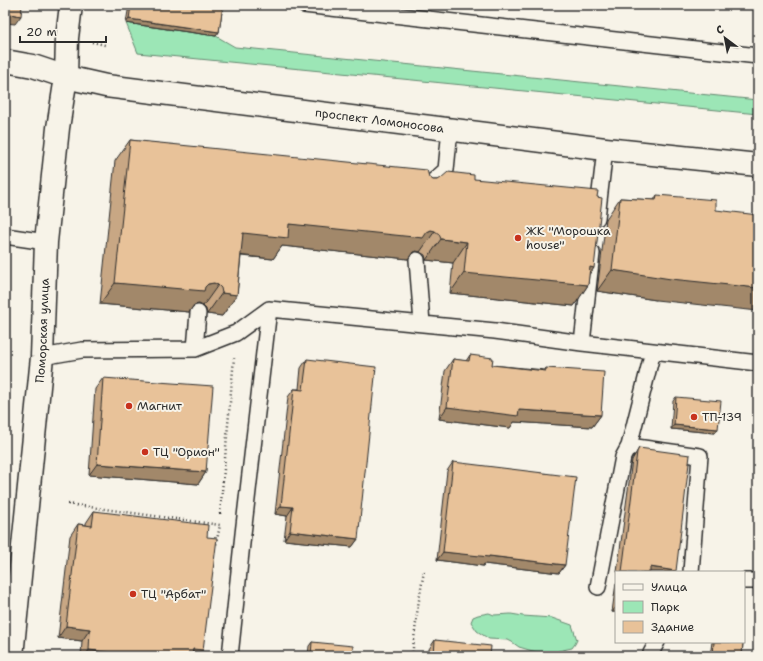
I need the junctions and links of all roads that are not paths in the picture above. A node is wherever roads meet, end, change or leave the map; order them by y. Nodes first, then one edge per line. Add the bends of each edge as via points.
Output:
1 (70, 5) edge
2 (304, 5) edge
3 (758, 56) edge
4 (5, 61) edge
5 (66, 77) junction
6 (450, 130) junction
7 (605, 149) junction
8 (758, 165) edge
9 (421, 192) edge
10 (5, 236) edge
11 (46, 242) junction
12 (417, 260) edge
13 (269, 309) junction
14 (198, 313) edge
15 (422, 323) junction
16 (582, 343) junction
17 (195, 349) junction
18 (653, 351) junction
19 (42, 357) junction
20 (758, 363) edge
21 (630, 446) junction
22 (691, 571) edge
23 (745, 581) edge
24 (758, 581) edge
25 (598, 587) dead end
26 (12, 656) edge
27 (230, 656) edge

1 - 5 main road, Поморская улица
2 - 3 lane
4 - 5 main road, проспект Ломоносова via 33,66
5 - 6 main road, проспект Ломоносова via 106,86
5 - 11 main road, Поморская улица
6 - 7 main road, проспект Ломоносова
6 - 9 lane via 446,170
7 - 8 main road, проспект Ломоносова
7 - 16 lane
10 - 11 lane
11 - 19 main road, Поморская улица
12 - 15 lane
13 - 15 lane
13 - 17 lane via 236,333
13 - 27 lane
14 - 17 lane
15 - 16 lane
16 - 18 lane
17 - 19 lane via 82,350
18 - 20 lane
18 - 21 lane
19 - 26 main road, Поморская улица
21 - 22 lane via 700,456
21 - 25 lane via 624,457
23 - 24 lane

